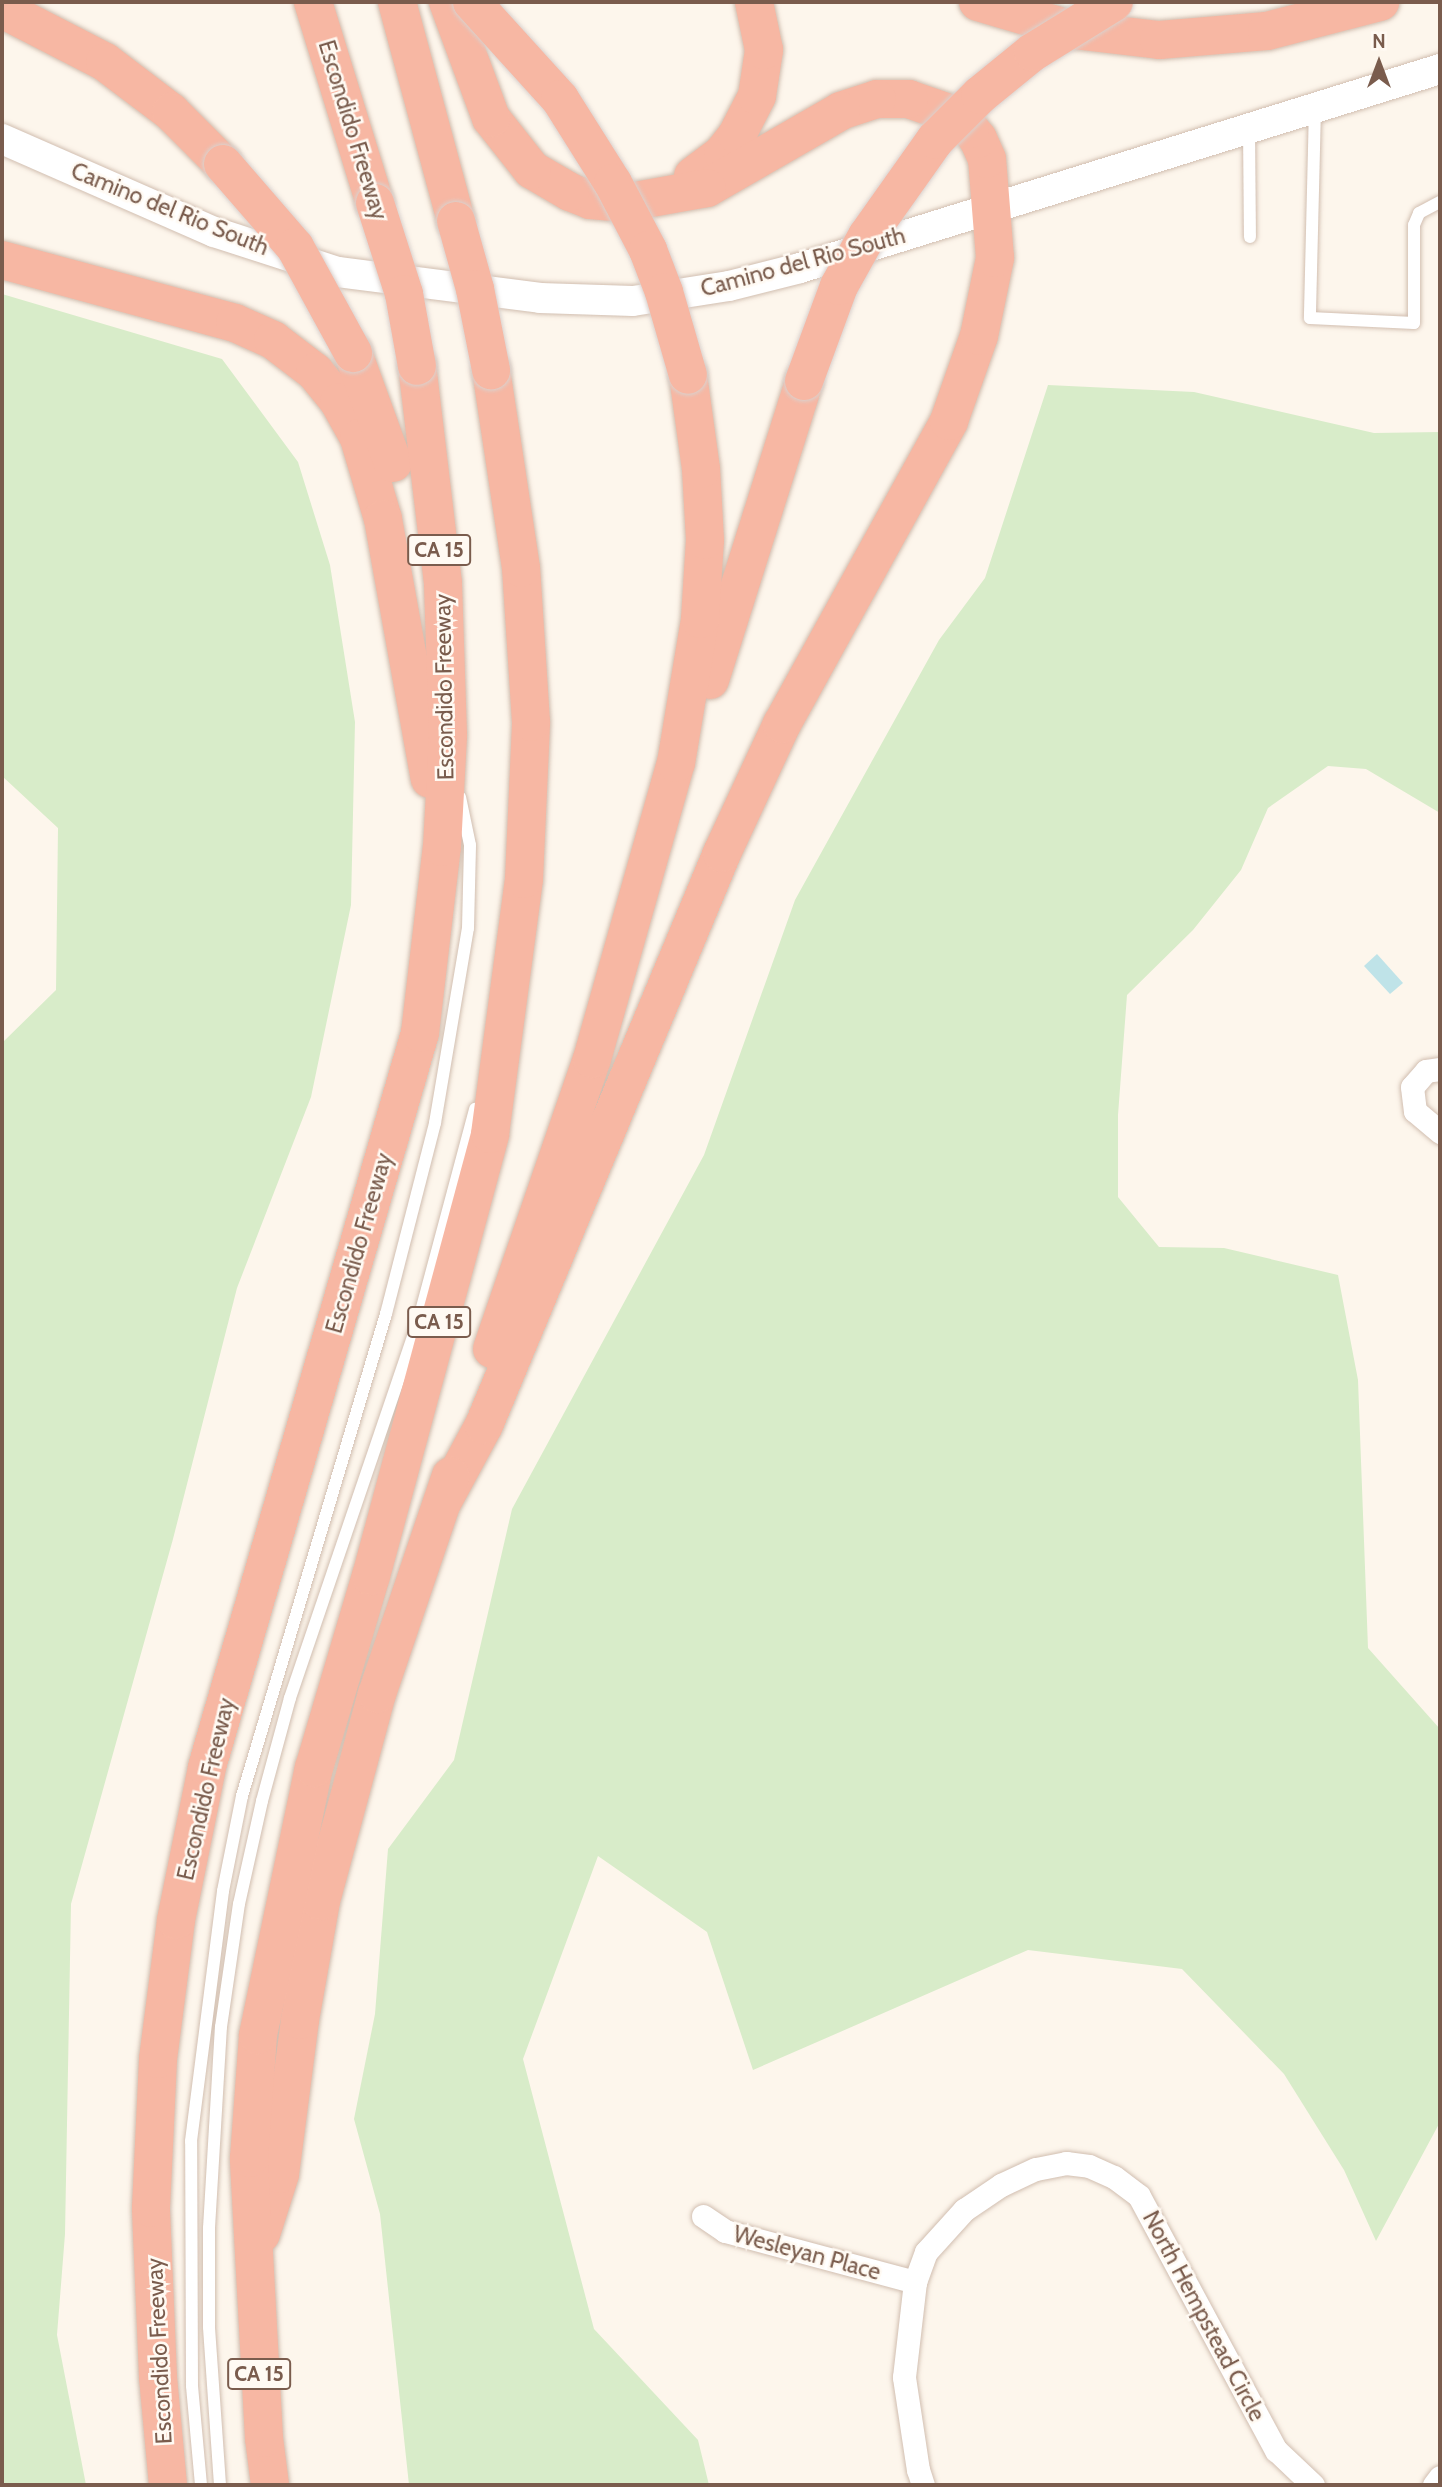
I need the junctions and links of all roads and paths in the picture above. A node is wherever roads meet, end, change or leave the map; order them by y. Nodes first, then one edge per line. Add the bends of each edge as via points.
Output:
1 (313, 2) edge
2 (397, 2) edge
3 (448, 2) edge
4 (472, 2) edge
5 (754, 2) edge
6 (978, 2) edge
7 (1114, 2) edge
8 (1380, 2) edge
9 (2, 9) edge
10 (1440, 69) edge
11 (1315, 107) junction
12 (1249, 128) junction
13 (2, 139) edge
14 (664, 198) junction
15 (1440, 202) edge
16 (993, 208) junction
17 (1250, 237) dead end
18 (2, 260) edge
19 (475, 289) junction
20 (413, 687) junction
21 (448, 735) junction
22 (676, 763) junction
23 (442, 847) junction
24 (509, 1008) junction
25 (487, 1042) dead end
26 (1440, 1069) edge
27 (477, 1095) dead end
28 (1440, 1132) edge
29 (443, 1501) junction
30 (703, 2216) dead end
31 (252, 2262) junction
32 (915, 2282) junction
33 (1440, 2477) edge
34 (168, 2485) edge
35 (201, 2485) edge
36 (220, 2485) edge
37 (270, 2485) edge
38 (923, 2485) edge
39 (1313, 2485) edge
40 (1434, 2485) edge

1 - 21 highway, Escondido Freeway / CA 15, bridge via 404,294 443,583
2 - 19 highway, CA 15, bridge
3 - 14 highway via 491,118 532,170 590,200 624,203
4 - 22 highway, bridge via 553,90 613,183 660,282 688,375 705,540 701,619
5 - 14 highway via 764,63 750,114 723,153
6 - 8 highway via 1073,30 1159,40 1267,31
7 - 22 highway, bridge via 1033,52 980,95 935,140 866,236 839,286 804,380 712,675
9 - 20 highway, bridge via 106,62 171,112 295,247 353,353 391,458 413,569
10 - 11 street, Camino del Rio South
11 - 12 street, Camino del Rio South
11 - 15 lane via 1310,318 1414,323 1414,225 1419,213
12 - 16 street, Camino del Rio South
12 - 17 lane
13 - 19 street, Camino del Rio South via 173,216 325,268
14 - 16 highway via 706,188 841,111 894,98 935,107 970,129 987,159
16 - 19 street, Camino del Rio South via 800,268 633,301 540,298
16 - 29 highway via 995,258 979,336 949,421 782,724 722,853 484,1426
18 - 20 highway via 234,323 273,340 315,372 359,438 383,519
19 - 24 highway, CA 15, bridge via 522,568 531,722 524,879
20 - 23 highway
21 - 23 highway, Escondido Freeway / CA 15
21 - 35 lane via 470,845 468,928 438,1109 386,1314 242,1796 213,1955 191,2141 192,2386
22 - 29 highway via 592,1059
23 - 34 highway, Escondido Freeway / CA 15 via 420,1033 207,1766 176,1920 158,2059 151,2208
24 - 25 lane
24 - 31 highway, CA 15 via 490,1134 371,1576 314,1768 258,2035 249,2158
26 - 28 street via 1426,1071 1412,1087 1415,1111
27 - 36 lane via 417,1326 290,1698 239,1904 221,2027 209,2228 209,2327
29 - 31 highway via 377,1694 321,1901 280,2174
30 - 32 street, Wesleyan Place via 725,2231
31 - 37 highway, CA 15
32 - 38 street, North Hempstead Circle via 904,2377
32 - 39 street, North Hempstead Circle via 926,2252 964,2210 1001,2185 1035,2169 1066,2164 1089,2166 1114,2178 1139,2196 1276,2450
33 - 40 street

